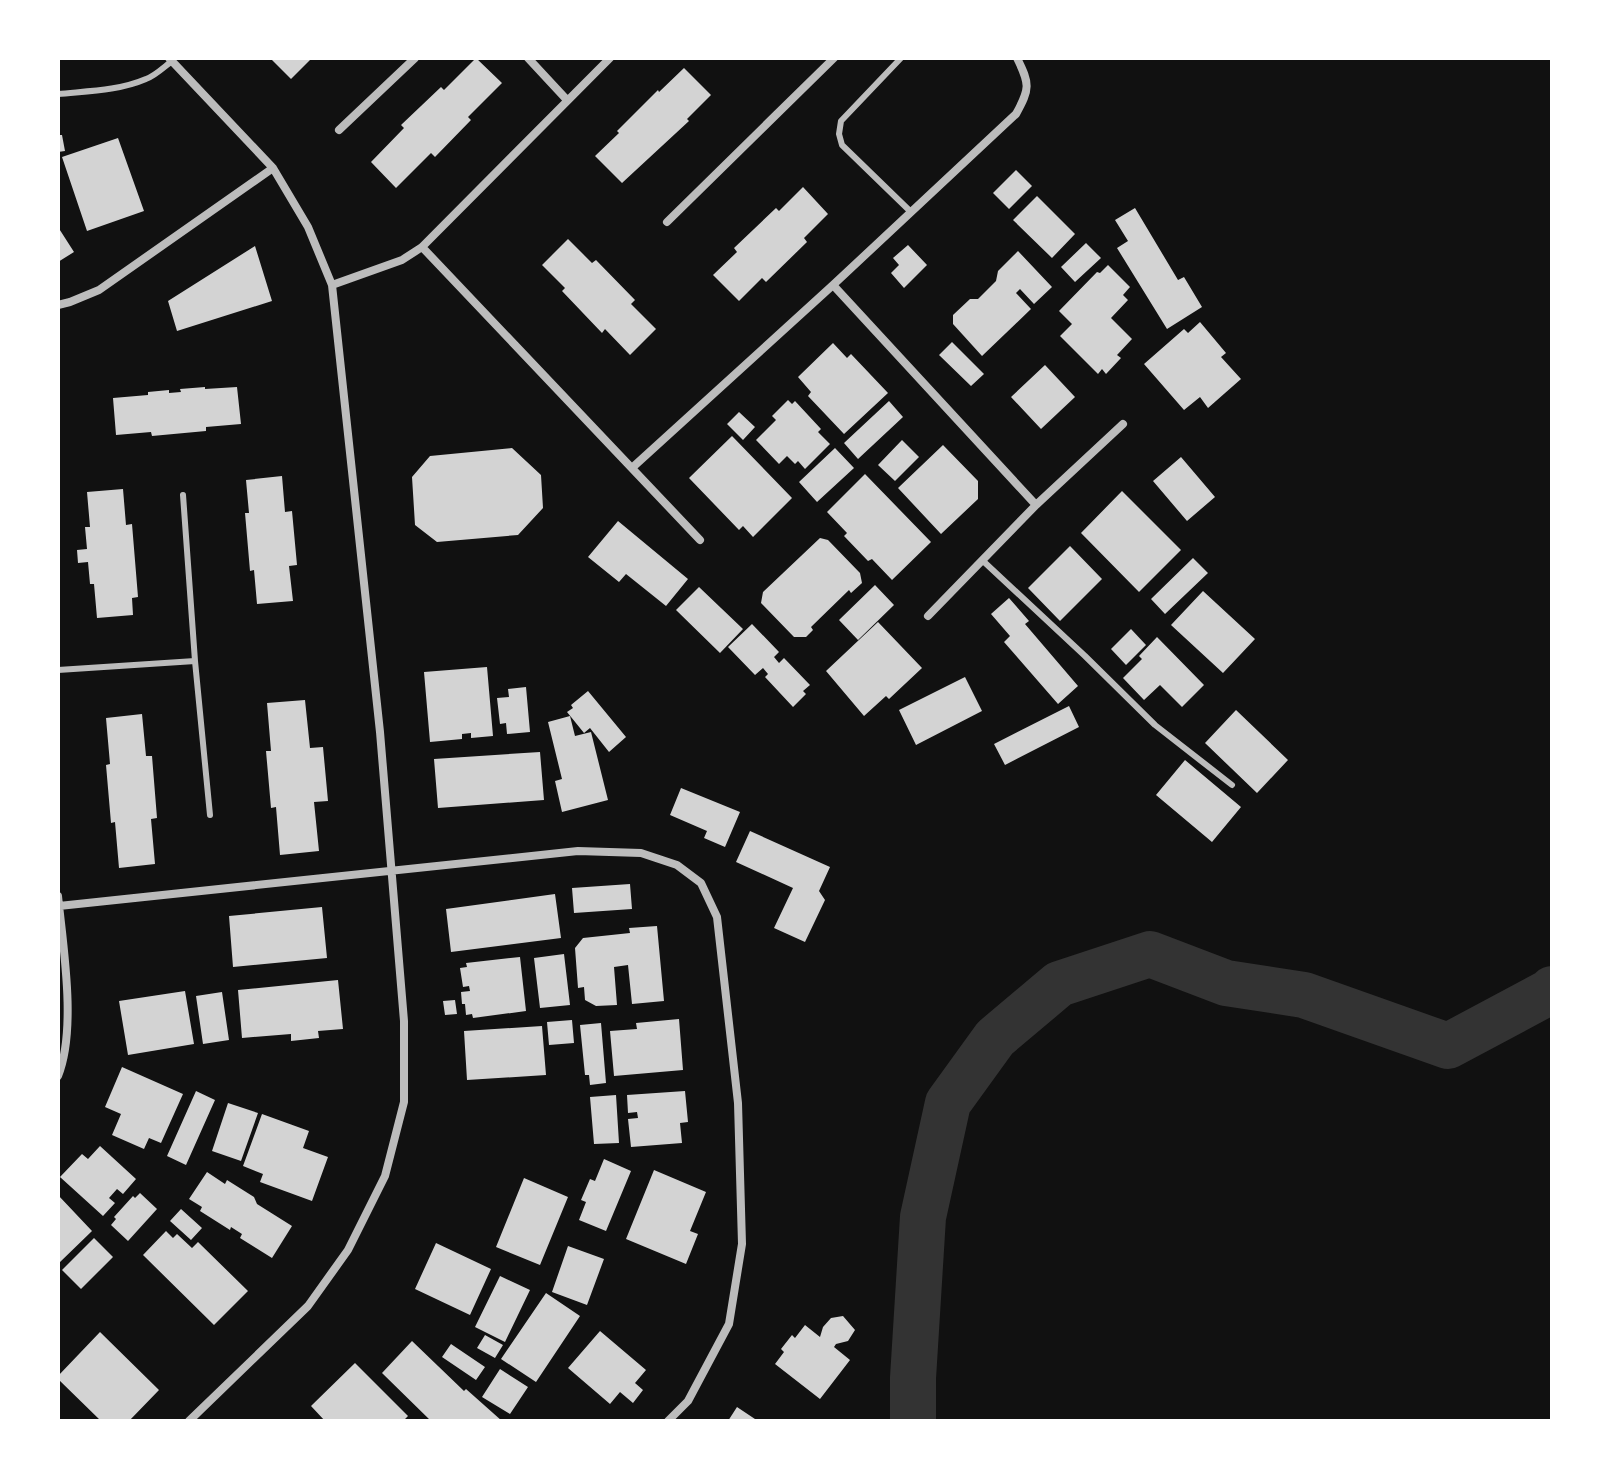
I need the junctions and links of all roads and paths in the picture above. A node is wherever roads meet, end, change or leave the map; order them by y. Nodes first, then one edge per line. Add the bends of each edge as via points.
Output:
1 (415, 58) edge
2 (528, 58) edge
3 (610, 58) edge
4 (834, 58) edge
5 (901, 58) edge
6 (1017, 58) edge
7 (172, 59) edge
8 (58, 94) edge
9 (567, 100) junction
10 (339, 130) dead end
11 (273, 168) junction
12 (911, 212) junction
13 (667, 222) dead end
14 (422, 247) junction
15 (332, 285) junction
16 (833, 285) junction
17 (58, 305) edge
18 (1123, 424) dead end
19 (633, 467) junction
20 (183, 495) dead end
21 (1036, 505) junction
22 (700, 540) dead end
23 (982, 560) junction
24 (928, 616) dead end
25 (195, 661) junction
26 (58, 670) edge
27 (1232, 785) dead end
28 (210, 815) dead end
29 (392, 871) junction
30 (58, 896) edge
31 (58, 906) edge
32 (58, 1076) edge
33 (189, 1421) edge
34 (668, 1421) edge

1 - 10 street
2 - 9 street
3 - 9 street
4 - 13 street
5 - 12 lane via 841,121 839,134 842,145
6 - 12 street via 1026,75 1027,94 1016,114
7 - 8 lane via 149,78 128,85
7 - 11 street
9 - 14 street
11 - 15 street via 308,227
11 - 17 street via 99,290
12 - 16 street
14 - 15 street via 402,260
14 - 19 street
15 - 29 street
16 - 19 street
16 - 21 street
18 - 21 street
19 - 22 street
20 - 25 lane
21 - 23 street
23 - 24 street
23 - 27 lane via 1155,725
25 - 26 lane
25 - 28 lane
29 - 31 street
29 - 33 street via 404,1021 404,1102 385,1176 348,1250 308,1306
29 - 34 street via 578,851 641,853 677,865 701,883 717,917 738,1103 742,1244 729,1324 688,1401
30 - 31 street
31 - 32 street via 67,1039

